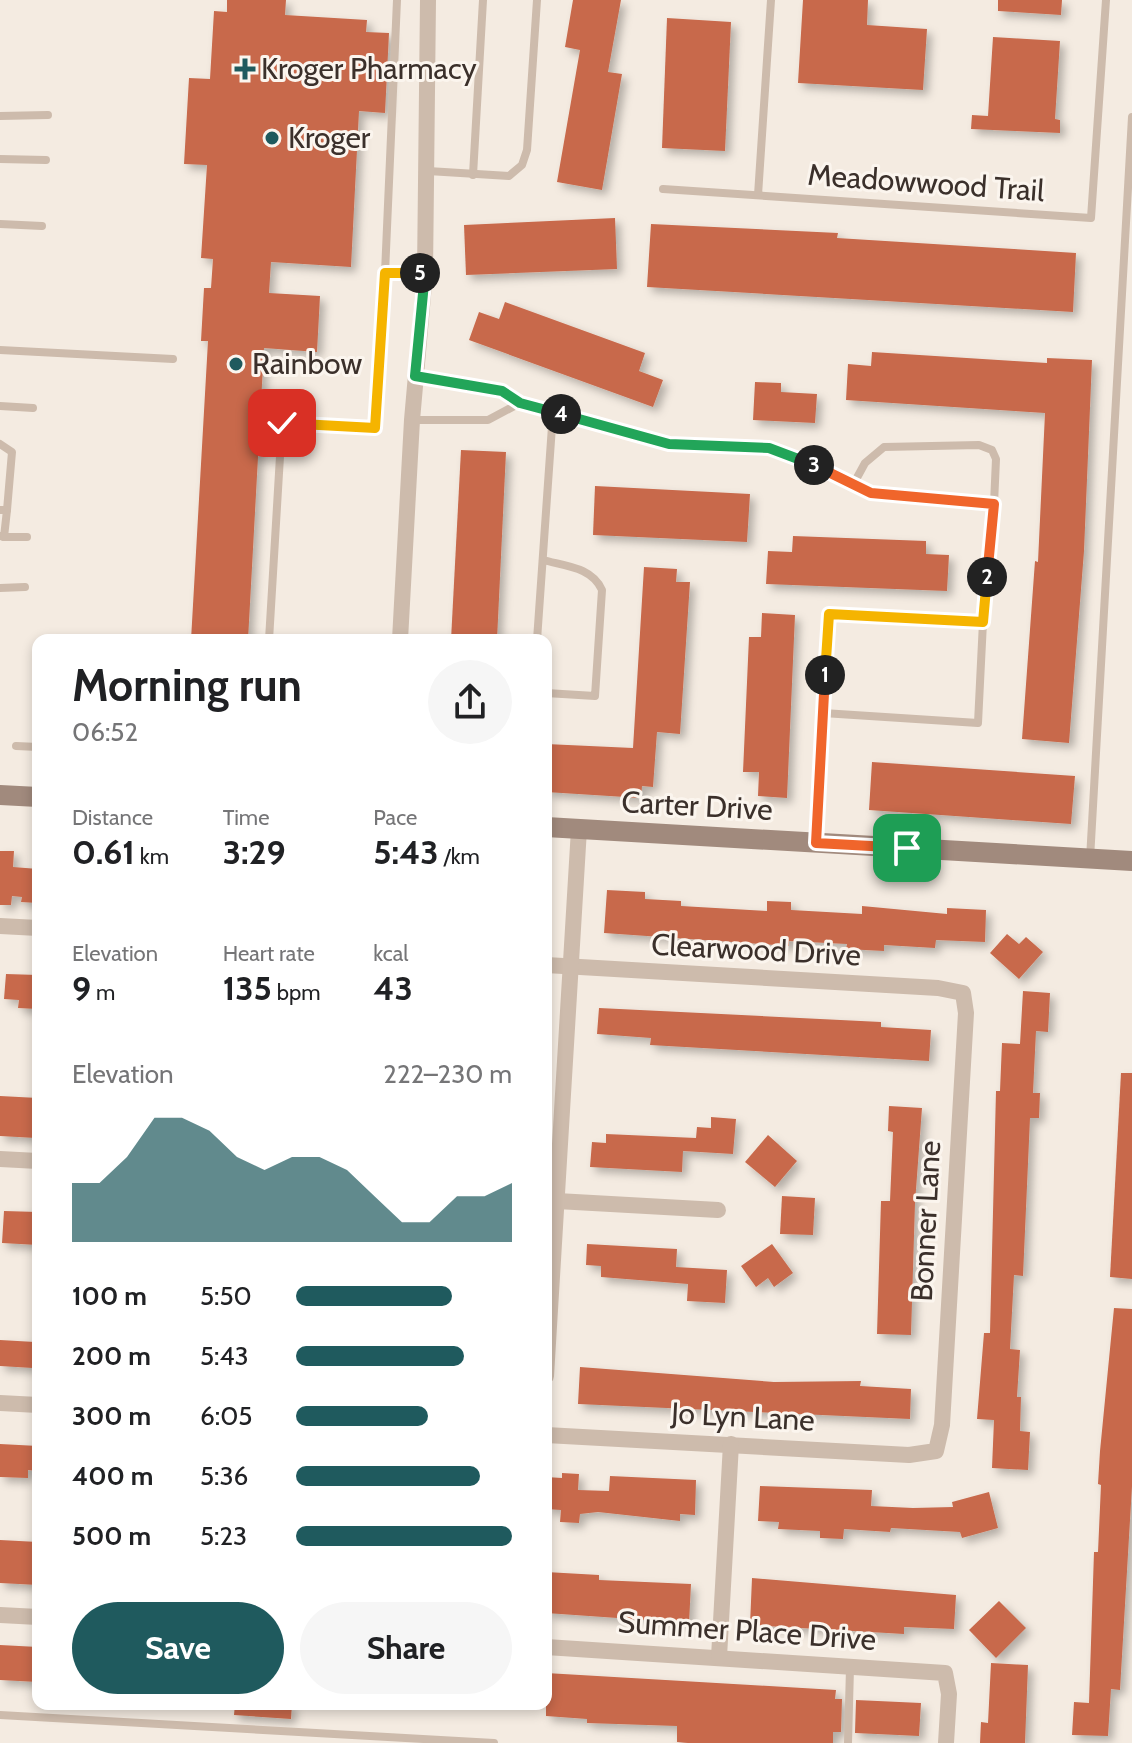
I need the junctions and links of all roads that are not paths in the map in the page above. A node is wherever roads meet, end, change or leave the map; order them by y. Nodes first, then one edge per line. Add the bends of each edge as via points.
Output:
1 (397, 0) edge
2 (428, 0) edge
3 (483, 0) edge
4 (537, 0) edge
5 (771, 0) edge
6 (1106, 0) edge
7 (48, 115) dead end
8 (0, 116) edge
9 (1132, 117) edge
10 (0, 159) edge
11 (46, 160) dead end
12 (428, 171) junction
13 (473, 175) junction
14 (663, 189) dead end
15 (758, 195) junction
16 (0, 224) edge
17 (42, 226) dead end
18 (385, 273) junction
19 (425, 273) junction
20 (0, 350) edge
21 (173, 359) dead end
22 (415, 376) junction
23 (520, 403) junction
24 (0, 406) edge
25 (33, 408) dead end
26 (553, 412) junction
27 (412, 420) junction
28 (0, 444) edge
29 (853, 485) junction
30 (994, 504) junction
31 (4, 510) edge
32 (2, 536) edge
33 (27, 537) dead end
34 (543, 560) junction
35 (25, 587) dead end
36 (0, 588) edge
37 (983, 622) junction
38 (269, 634) edge
39 (400, 634) edge
40 (537, 634) edge
41 (552, 693) edge
42 (823, 713) junction
43 (16, 746) dead end
44 (32, 747) edge
45 (0, 795) edge
46 (32, 797) edge
47 (552, 827) edge
48 (579, 829) junction
49 (816, 843) junction
50 (1090, 859) junction
51 (1132, 861) edge
52 (0, 926) edge
53 (32, 928) edge
54 (552, 966) edge
55 (570, 967) junction
56 (963, 993) joint
57 (0, 1159) edge
58 (32, 1161) edge
59 (557, 1201) junction
60 (718, 1210) dead end
61 (552, 1281) edge
62 (0, 1403) edge
63 (32, 1405) edge
64 (552, 1435) edge
65 (731, 1444) junction
66 (936, 1451) joint
67 (0, 1615) edge
68 (32, 1617) edge
69 (552, 1647) edge
70 (719, 1657) junction
71 (850, 1667) junction
72 (0, 1715) edge
73 (462, 1742) edge
74 (494, 1743) edge
75 (848, 1743) edge
76 (946, 1743) edge

1 - 18 lane
2 - 12 street
3 - 13 lane
4 - 13 lane via 522,165 509,176
5 - 15 lane
6 - 15 lane, Meadowwood Trail via 1091,218
7 - 8 lane
9 - 50 lane
10 - 11 lane
12 - 13 lane
12 - 19 street
14 - 15 lane, Meadowwood Trail
16 - 17 lane
18 - 19 lane
18 - 38 lane via 375,428 282,423
19 - 22 street
20 - 21 lane
22 - 23 lane via 502,391
22 - 27 street
23 - 26 lane
23 - 27 lane via 488,420
24 - 25 lane
26 - 29 lane via 669,444 769,448
26 - 34 lane
27 - 39 street
28 - 31 lane via 12,452
29 - 30 lane via 871,493
29 - 30 lane via 865,463 884,447 979,445 992,450 996,459
30 - 37 lane
31 - 32 lane
32 - 33 lane
34 - 40 lane
34 - 41 lane via 587,572 602,590 595,696
35 - 36 lane
37 - 42 lane via 829,614
37 - 42 lane via 978,723
42 - 49 lane
43 - 44 lane
45 - 46 street
47 - 48 street, Carter Drive
48 - 49 street, Carter Drive
48 - 55 street
49 - 50 street, Carter Drive
50 - 51 street, Carter Drive
52 - 53 street
54 - 55 street, Clearwood Drive
55 - 56 street, Clearwood Drive
55 - 59 street
56 - 66 street, Bonner Lane via 943,1409
57 - 58 street
59 - 60 street
59 - 61 street
62 - 63 street
64 - 65 street, Jo Lyn Lane
65 - 66 street, Jo Lyn Lane via 909,1455
65 - 70 street
67 - 68 street
69 - 70 street, Summer Place Drive
70 - 71 street, Summer Place Drive
71 - 75 lane
71 - 76 street, Summer Place Drive via 945,1673
72 - 73 lane
73 - 74 lane

